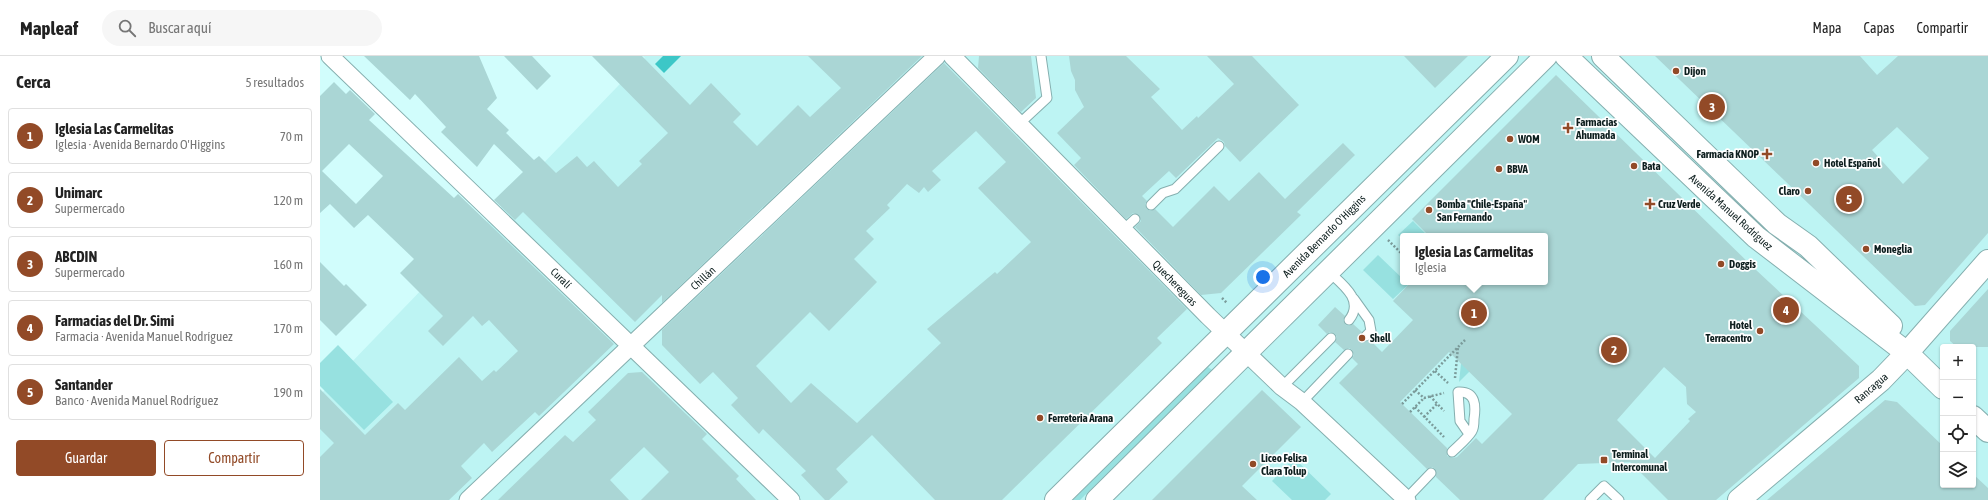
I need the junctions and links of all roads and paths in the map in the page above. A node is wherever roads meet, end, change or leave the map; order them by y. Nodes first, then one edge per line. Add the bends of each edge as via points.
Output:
1 (330, 56) edge
2 (938, 56) edge
3 (952, 56) edge
4 (1042, 56) edge
5 (1507, 56) edge
6 (1546, 56) edge
7 (1566, 56) edge
8 (1604, 56) edge
9 (1019, 124) junction
10 (1219, 146) dead end
11 (1151, 205) dead end
12 (1988, 261) edge
13 (1328, 271) junction
14 (1351, 295) junction
15 (1348, 320) dead end
16 (1225, 333) junction
17 (1366, 336) dead end
18 (1331, 338) dead end
19 (1465, 340) dead end
20 (631, 346) junction
21 (1245, 352) junction
22 (1908, 353) junction
23 (1348, 354) dead end
24 (1435, 371) junction
25 (1449, 384) dead end
26 (1940, 385) edge
27 (1282, 387) junction
28 (1415, 390) junction
29 (1448, 392) dead end
30 (1424, 398) junction
31 (1302, 402) junction
32 (1402, 404) dead end
33 (1437, 404) dead end
34 (1415, 407) junction
35 (1410, 412) dead end
36 (1424, 417) junction
37 (1976, 420) edge
38 (1988, 431) edge
39 (1469, 434) dead end
40 (1444, 438) dead end
41 (1452, 452) dead end
42 (1431, 473) dead end
43 (468, 500) edge
44 (791, 500) edge
45 (1056, 500) edge
46 (1097, 500) edge
47 (1406, 500) edge
48 (1590, 500) edge
49 (1619, 500) edge
50 (1738, 500) edge

1 - 20 street, Curalí
2 - 20 street, Chillán
3 - 9 street, Quechereguas
4 - 9 lane via 1047,98
5 - 16 main road, Avenida Bernardo O'Higgins
6 - 13 main road
7 - 22 main road, Avenida Manuel Rodríguez via 1756,237
8 - 22 main road, Avenida Manuel Rodríguez via 1777,224 1808,246 1896,330
9 - 16 street, Quechereguas via 1129,225
10 - 11 lane via 1175,189 1163,193
12 - 22 main road, Rancagua
13 - 14 lane
13 - 21 main road
14 - 15 lane via 1355,312
14 - 17 lane via 1369,320 1371,331
16 - 21 street, Quechereguas
16 - 45 main road, Avenida Bernardo O'Higgins
18 - 27 lane
19 - 24 path
20 - 43 street, Chillán
20 - 44 street, Curalí
21 - 27 street, Quechereguas
21 - 46 main road
22 - 26 main road, Avenida Manuel Rodríguez
22 - 50 main road, Rancagua via 1881,380
23 - 31 lane
24 - 25 path
24 - 28 path
27 - 31 street, Quechereguas
28 - 30 path
28 - 32 path
29 - 30 path
30 - 34 path
31 - 47 street, Quechereguas
33 - 36 path
34 - 35 path
34 - 36 path
36 - 40 path
37 - 38 main road
39 - 41 lane
42 - 47 lane
48 - 49 lane via 1604,486

